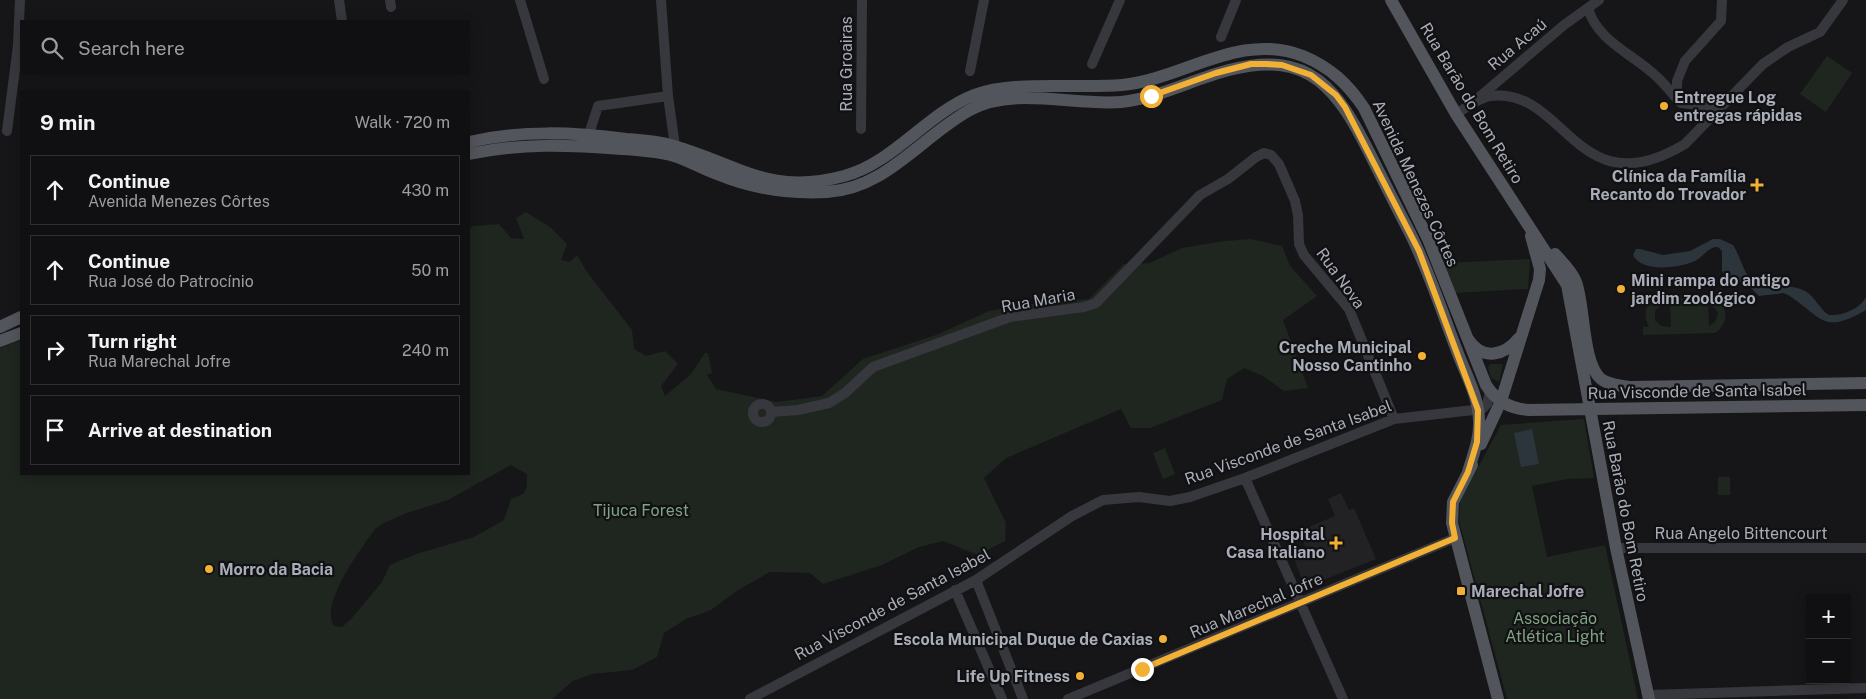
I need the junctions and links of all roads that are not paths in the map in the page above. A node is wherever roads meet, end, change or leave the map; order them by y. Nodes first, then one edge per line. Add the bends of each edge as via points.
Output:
1 (20, 0) edge
2 (339, 0) edge
3 (520, 0) edge
4 (661, 0) edge
5 (862, 0) edge
6 (984, 0) edge
7 (1120, 0) edge
8 (1236, 0) edge
9 (1391, 0) edge
10 (1600, 0) edge
11 (1722, 0) edge
12 (1843, 0) edge
13 (1588, 8) junction
14 (342, 20) edge
15 (1221, 37) dead end
16 (1092, 64) dead end
17 (970, 71) dead end
18 (544, 79) dead end
19 (668, 96) junction
20 (1677, 99) junction
21 (1720, 107) junction
22 (1456, 114) junction
23 (861, 129) dead end
24 (7, 132) dead end
25 (589, 134) junction
26 (470, 142) edge
27 (675, 146) junction
28 (470, 154) edge
29 (1272, 155) joint
30 (1526, 222) junction
31 (20, 317) edge
32 (0, 326) edge
33 (1464, 331) junction
34 (20, 333) edge
35 (1523, 334) junction
36 (0, 340) edge
37 (1866, 383) edge
38 (1490, 392) junction
39 (1501, 401) junction
40 (1866, 405) edge
41 (1590, 409) junction
42 (1478, 410) junction
43 (771, 412) dead end
44 (1394, 419) junction
45 (1468, 472) junction
46 (1245, 478) junction
47 (1455, 538) junction
48 (1616, 548) junction
49 (1866, 548) edge
50 (976, 580) junction
51 (955, 590) junction
52 (1301, 603) junction
53 (1866, 688) edge
54 (1648, 697) edge
55 (750, 699) edge
56 (1002, 699) edge
57 (1023, 699) edge
58 (1068, 699) edge
59 (1344, 699) edge
60 (1498, 699) edge

1 - 24 street via 18,46
2 - 14 street
3 - 18 street
4 - 19 street
5 - 23 street, Rua Groairas
6 - 17 street
7 - 16 street
8 - 15 street
9 - 22 main road, Rua Barão do Bom Retiro
10 - 13 street, Rua Acaú
11 - 20 street via 1720,21 1685,60 1677,81
12 - 21 street via 1820,32 1770,59
13 - 20 street via 1592,20 1616,46 1655,75
13 - 22 street, Rua Acaú
19 - 25 street via 598,106
19 - 27 street
20 - 21 street via 1681,103
21 - 22 street via 1685,144 1670,153 1647,162 1626,163 1590,152 1573,141 1540,109 1518,98 1489,96
22 - 30 main road, Rua Barão do Bom Retiro
25 - 26 main road, Avenida Menezes Côrtes via 539,132
25 - 27 main road, Avenida Menezes Côrtes
27 - 33 main road, Avenida Menezes Côrtes via 765,180 829,180 875,162 950,108 986,91 1134,84 1245,49 1295,53 1314,60 1342,79 1364,108 1428,239
28 - 42 main road, Avenida Menezes Côrtes via 531,145 647,151 675,156 764,189 832,192 896,166 970,110 996,100 1116,102 1151,96 1236,68 1282,65 1305,72 1323,83 1341,101 1356,125 1419,251
29 - 43 street, Rua Maria via 1264,153 1256,157 1200,195 1096,303 1010,317 874,367 829,403
29 - 44 street, Rua Nova via 1295,201 1299,244 1304,255 1349,310
30 - 35 main road via 1540,269
30 - 37 main road, Rua Barão do Bom Retiro via 1573,276 1580,297 1590,359 1597,374 1607,382 1631,387
30 - 41 main road, Rua Barão do Bom Retiro via 1567,285
31 - 32 main road
33 - 35 main road via 1478,350 1494,355 1507,350
33 - 38 main road, Avenida Menezes Côrtes
34 - 36 main road
35 - 39 main road
38 - 39 main road, Avenida Menezes Côrtes
38 - 42 street via 1487,404
39 - 41 main road, Rua Visconde de Santa Isabel via 1522,410
39 - 45 main road
40 - 41 main road, Rua Visconde de Santa Isabel
41 - 48 main road, Rua Barão do Bom Retiro
42 - 44 street, Rua Visconde de Santa Isabel
42 - 45 main road, Avenida Menezes Côrtes via 1478,437
44 - 46 street, Rua Visconde de Santa Isabel
45 - 47 main road via 1453,502
46 - 50 street, Rua Visconde de Santa Isabel via 1170,501 1139,497 1103,500 1072,516
46 - 52 street
47 - 52 street, Rua Marechal Jofre
47 - 60 main road
48 - 49 street, Rua Angelo Bittencourt
48 - 54 main road, Rua Barão do Bom Retiro
50 - 51 street, Rua Visconde de Santa Isabel
50 - 57 street
51 - 55 street, Rua Visconde de Santa Isabel
51 - 56 street
52 - 58 street, Rua Marechal Jofre
52 - 59 street
53 - 54 street

